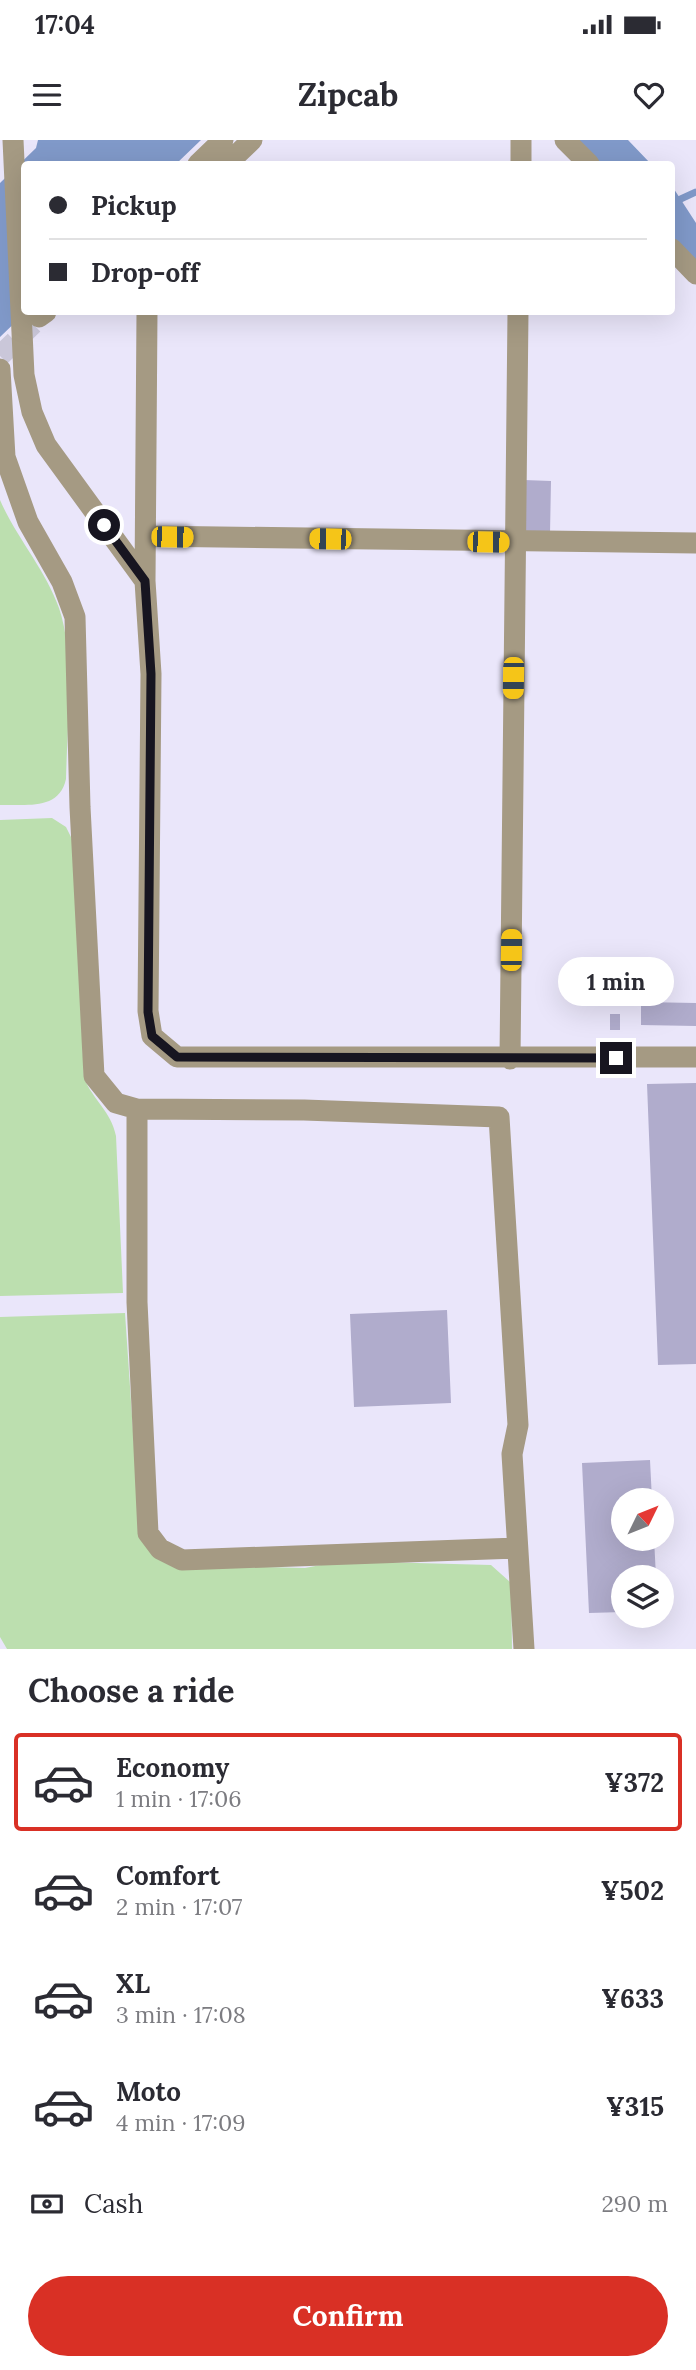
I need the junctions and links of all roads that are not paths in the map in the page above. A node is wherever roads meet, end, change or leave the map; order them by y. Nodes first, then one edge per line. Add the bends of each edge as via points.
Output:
1 (223, 140) edge
2 (252, 140) edge
3 (521, 140) edge
4 (565, 140) edge
5 (22, 142) edge
6 (22, 161) edge
7 (201, 161) edge
8 (230, 161) edge
9 (521, 161) edge
10 (586, 161) edge
11 (675, 252) edge
12 (696, 274) edge
13 (23, 315) edge
14 (147, 315) edge
15 (518, 315) edge
16 (0, 369) edge
17 (146, 536) junction
18 (514, 542) junction
19 (696, 544) edge
20 (145, 581) junction
21 (696, 1057) edge
22 (510, 1059) junction
23 (137, 1109) junction
24 (516, 1548) junction
25 (524, 1649) edge

1 - 7 street
2 - 8 street
3 - 9 street
4 - 10 street
5 - 6 street
11 - 12 street
13 - 20 street via 24,375 46,446
14 - 17 street
15 - 18 street
16 - 23 street via 5,457 28,522 62,582 75,617 94,1076 116,1103
17 - 18 street
17 - 20 street
18 - 19 street
18 - 22 street
20 - 22 street via 151,674 148,1012 152,1036 177,1057
21 - 22 street
23 - 24 street via 499,1117 518,1425 512,1454
23 - 24 street via 137,1301 148,1533 153,1542 182,1560
24 - 25 street

